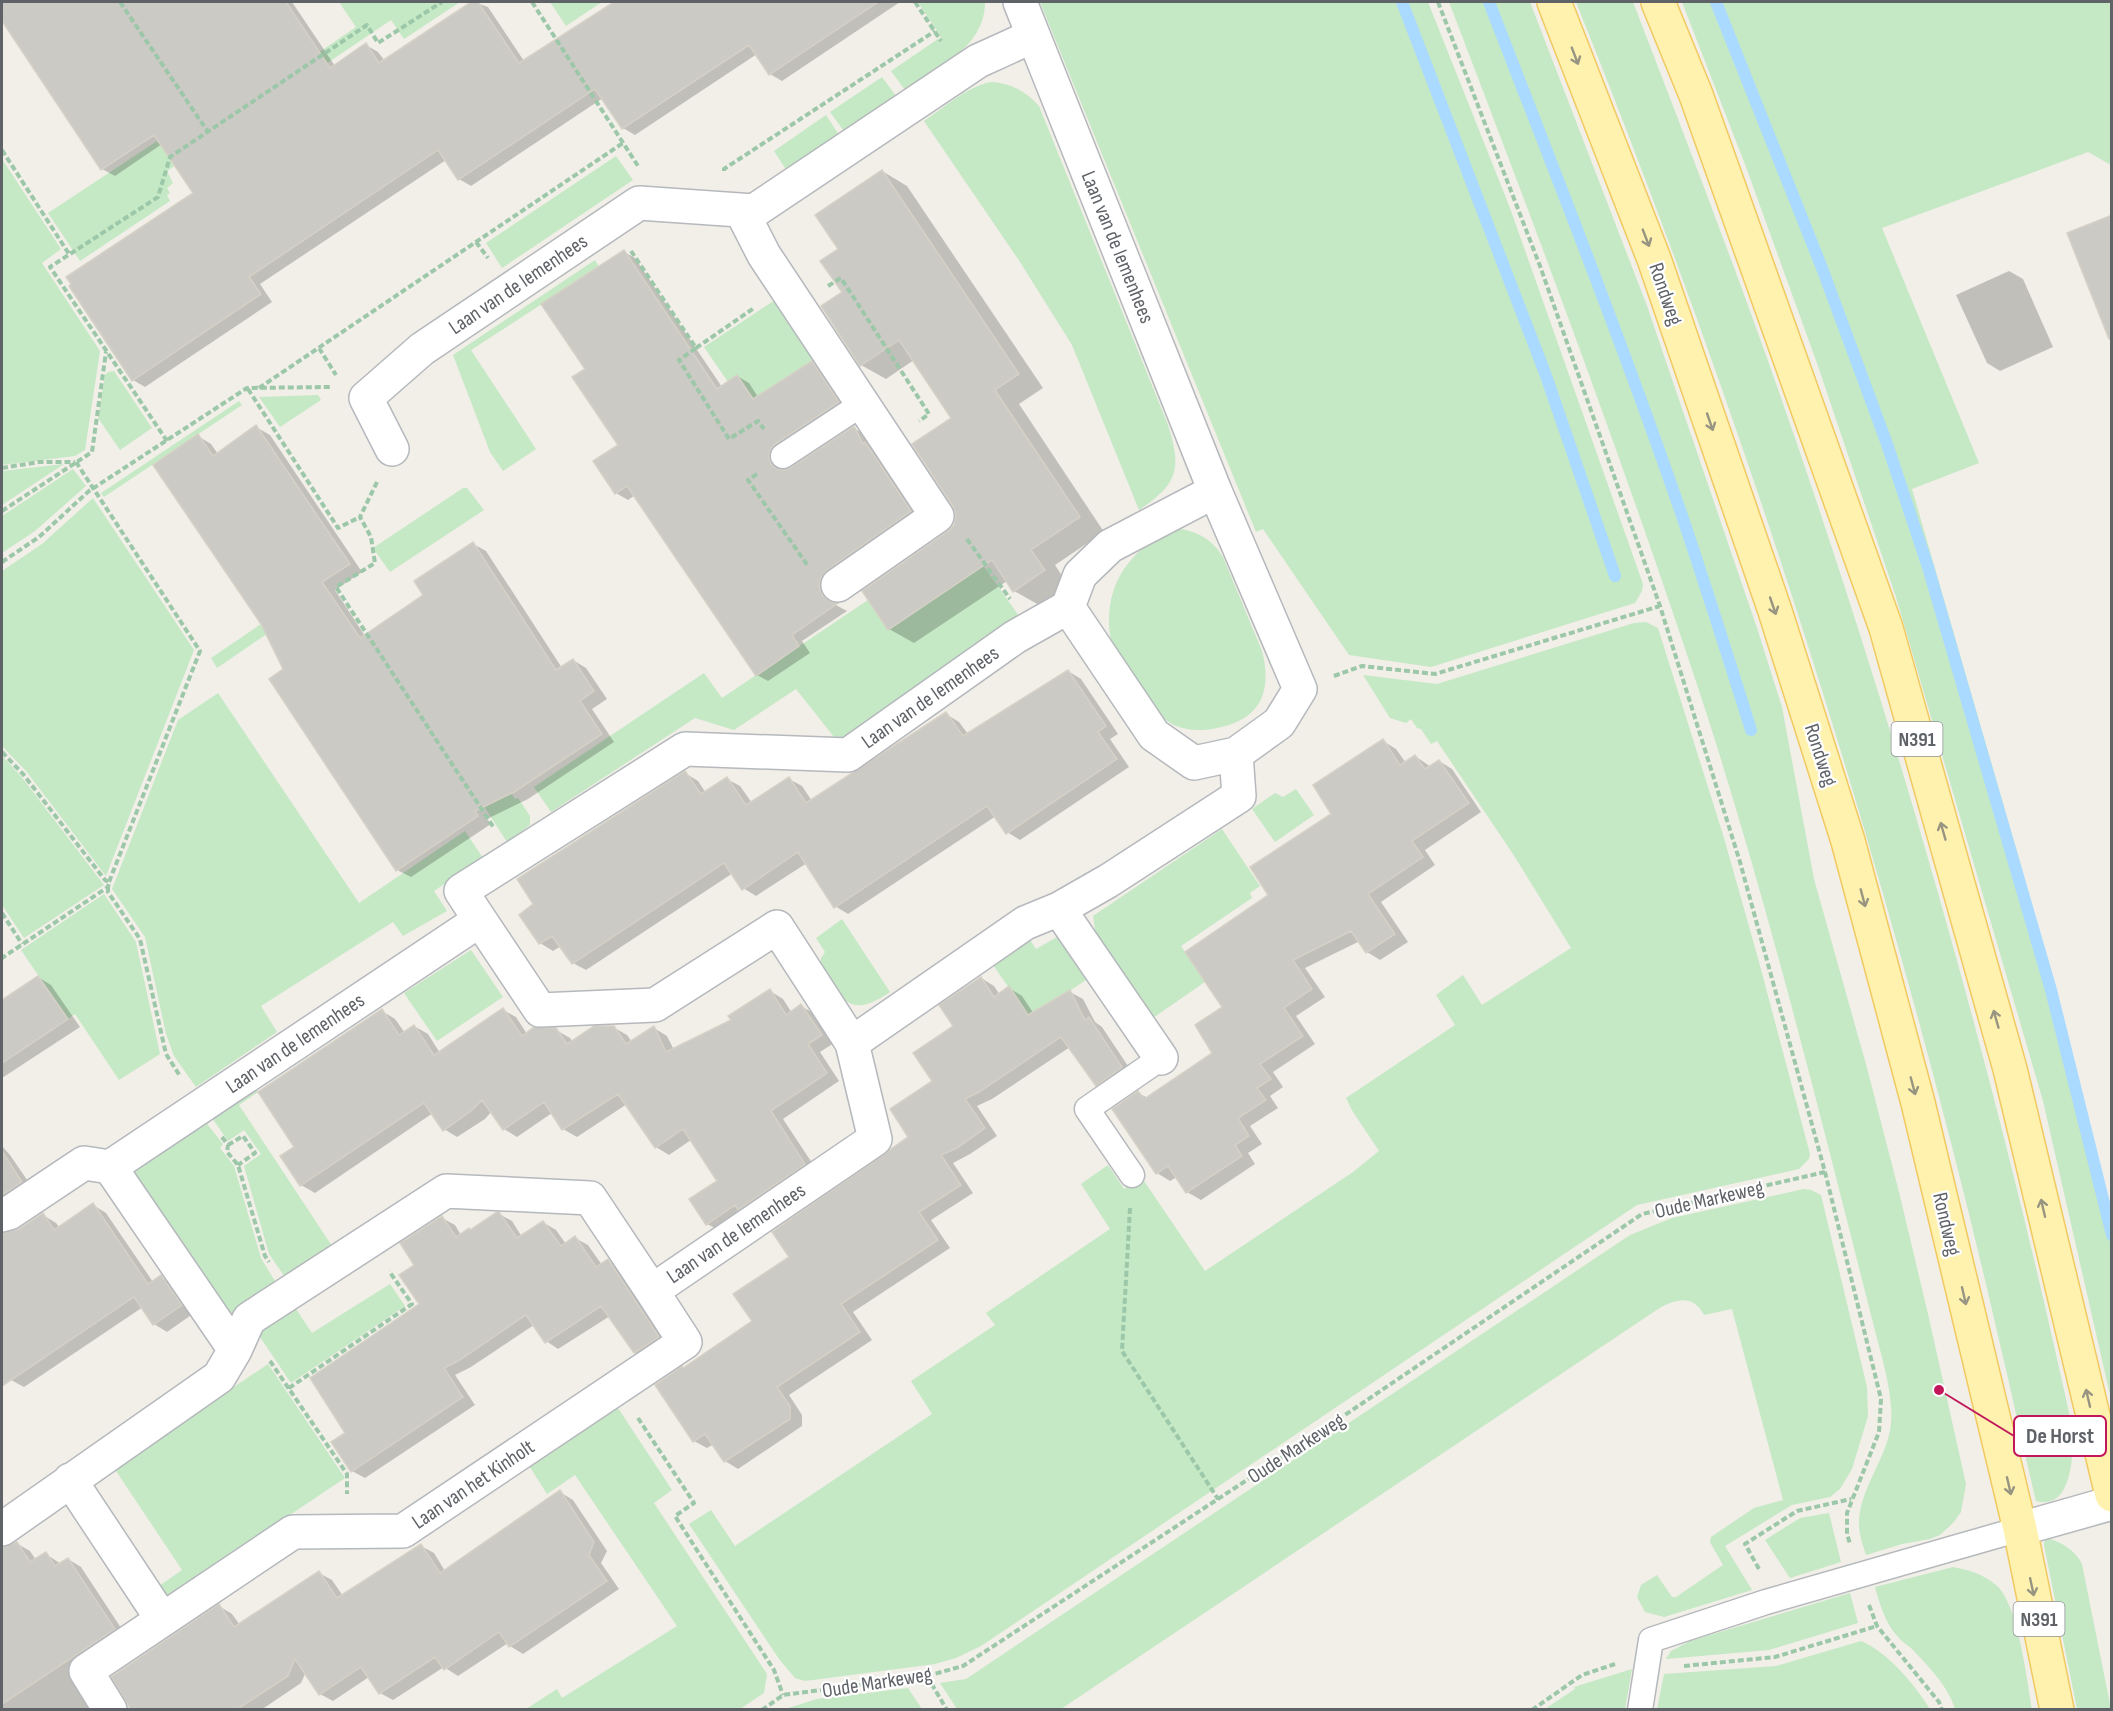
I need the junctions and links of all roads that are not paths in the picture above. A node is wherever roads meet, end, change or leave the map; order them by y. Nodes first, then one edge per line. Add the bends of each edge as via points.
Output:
1 (1020, 2) edge
2 (1554, 2) edge
3 (1658, 2) edge
4 (1034, 36) junction
5 (741, 210) junction
6 (862, 404) junction
7 (392, 449) road end
8 (783, 456) road end
9 (1215, 491) junction
10 (838, 585) road end
11 (1068, 607) junction
12 (1236, 754) junction
13 (1059, 909) junction
14 (480, 920) junction
15 (852, 1043) junction
16 (1161, 1059) joint
17 (110, 1167) junction
18 (1132, 1175) road end
19 (2, 1215) edge
20 (652, 1291) junction
21 (234, 1352) junction
22 (70, 1480) junction
23 (2112, 1495) edge
24 (2112, 1503) edge
25 (2, 1528) edge
26 (2020, 1529) junction
27 (162, 1619) junction
28 (110, 1710) edge
29 (1640, 1710) edge
30 (2057, 1710) edge

1 - 4 street, Laan van de Iemenhees
2 -> 26 main road, Rondweg / N391 via 1654,259 1775,611 1848,841 1918,1103
23 -> 3 main road, N391 via 2010,1069 1886,628 1696,95
4 - 5 street via 978,61 754,211
4 - 9 street, Laan van de Iemenhees
5 - 6 street via 764,255
5 - 7 street, Laan van de Iemenhees via 639,203 356,394
6 - 8 lane
6 - 10 street via 937,516
9 - 11 street via 1110,546 1080,575
9 - 12 street, Laan van de Iemenhees via 1300,689 1279,723
11 - 12 street via 1154,735 1194,763
11 - 14 street, Laan van de Iemenhees via 1030,628 848,755 685,749 461,891
12 - 13 street via 1239,796
13 - 15 street via 1025,922
13 - 16 street
14 - 15 street, Laan van de Iemenhees via 540,1010 655,1005 777,927
14 - 17 street, Laan van de Iemenhees
15 - 20 street, Laan van de Iemenhees via 875,1139
16 - 18 lane via 1087,1109
17 - 19 street via 84,1163
17 - 21 street
20 - 21 street, Laan van de Iemenhees via 590,1198 446,1191 249,1319
20 - 27 street, Laan van het Kinholt via 685,1342 403,1531 293,1532
21 - 22 street via 219,1377
22 - 25 street
22 - 27 street
24 - 26 street
26 - 29 lane via 1766,1602 1651,1640
26 -> 30 main road, Rondweg / N391
27 - 28 street, Laan van het Kinholt via 86,1671

